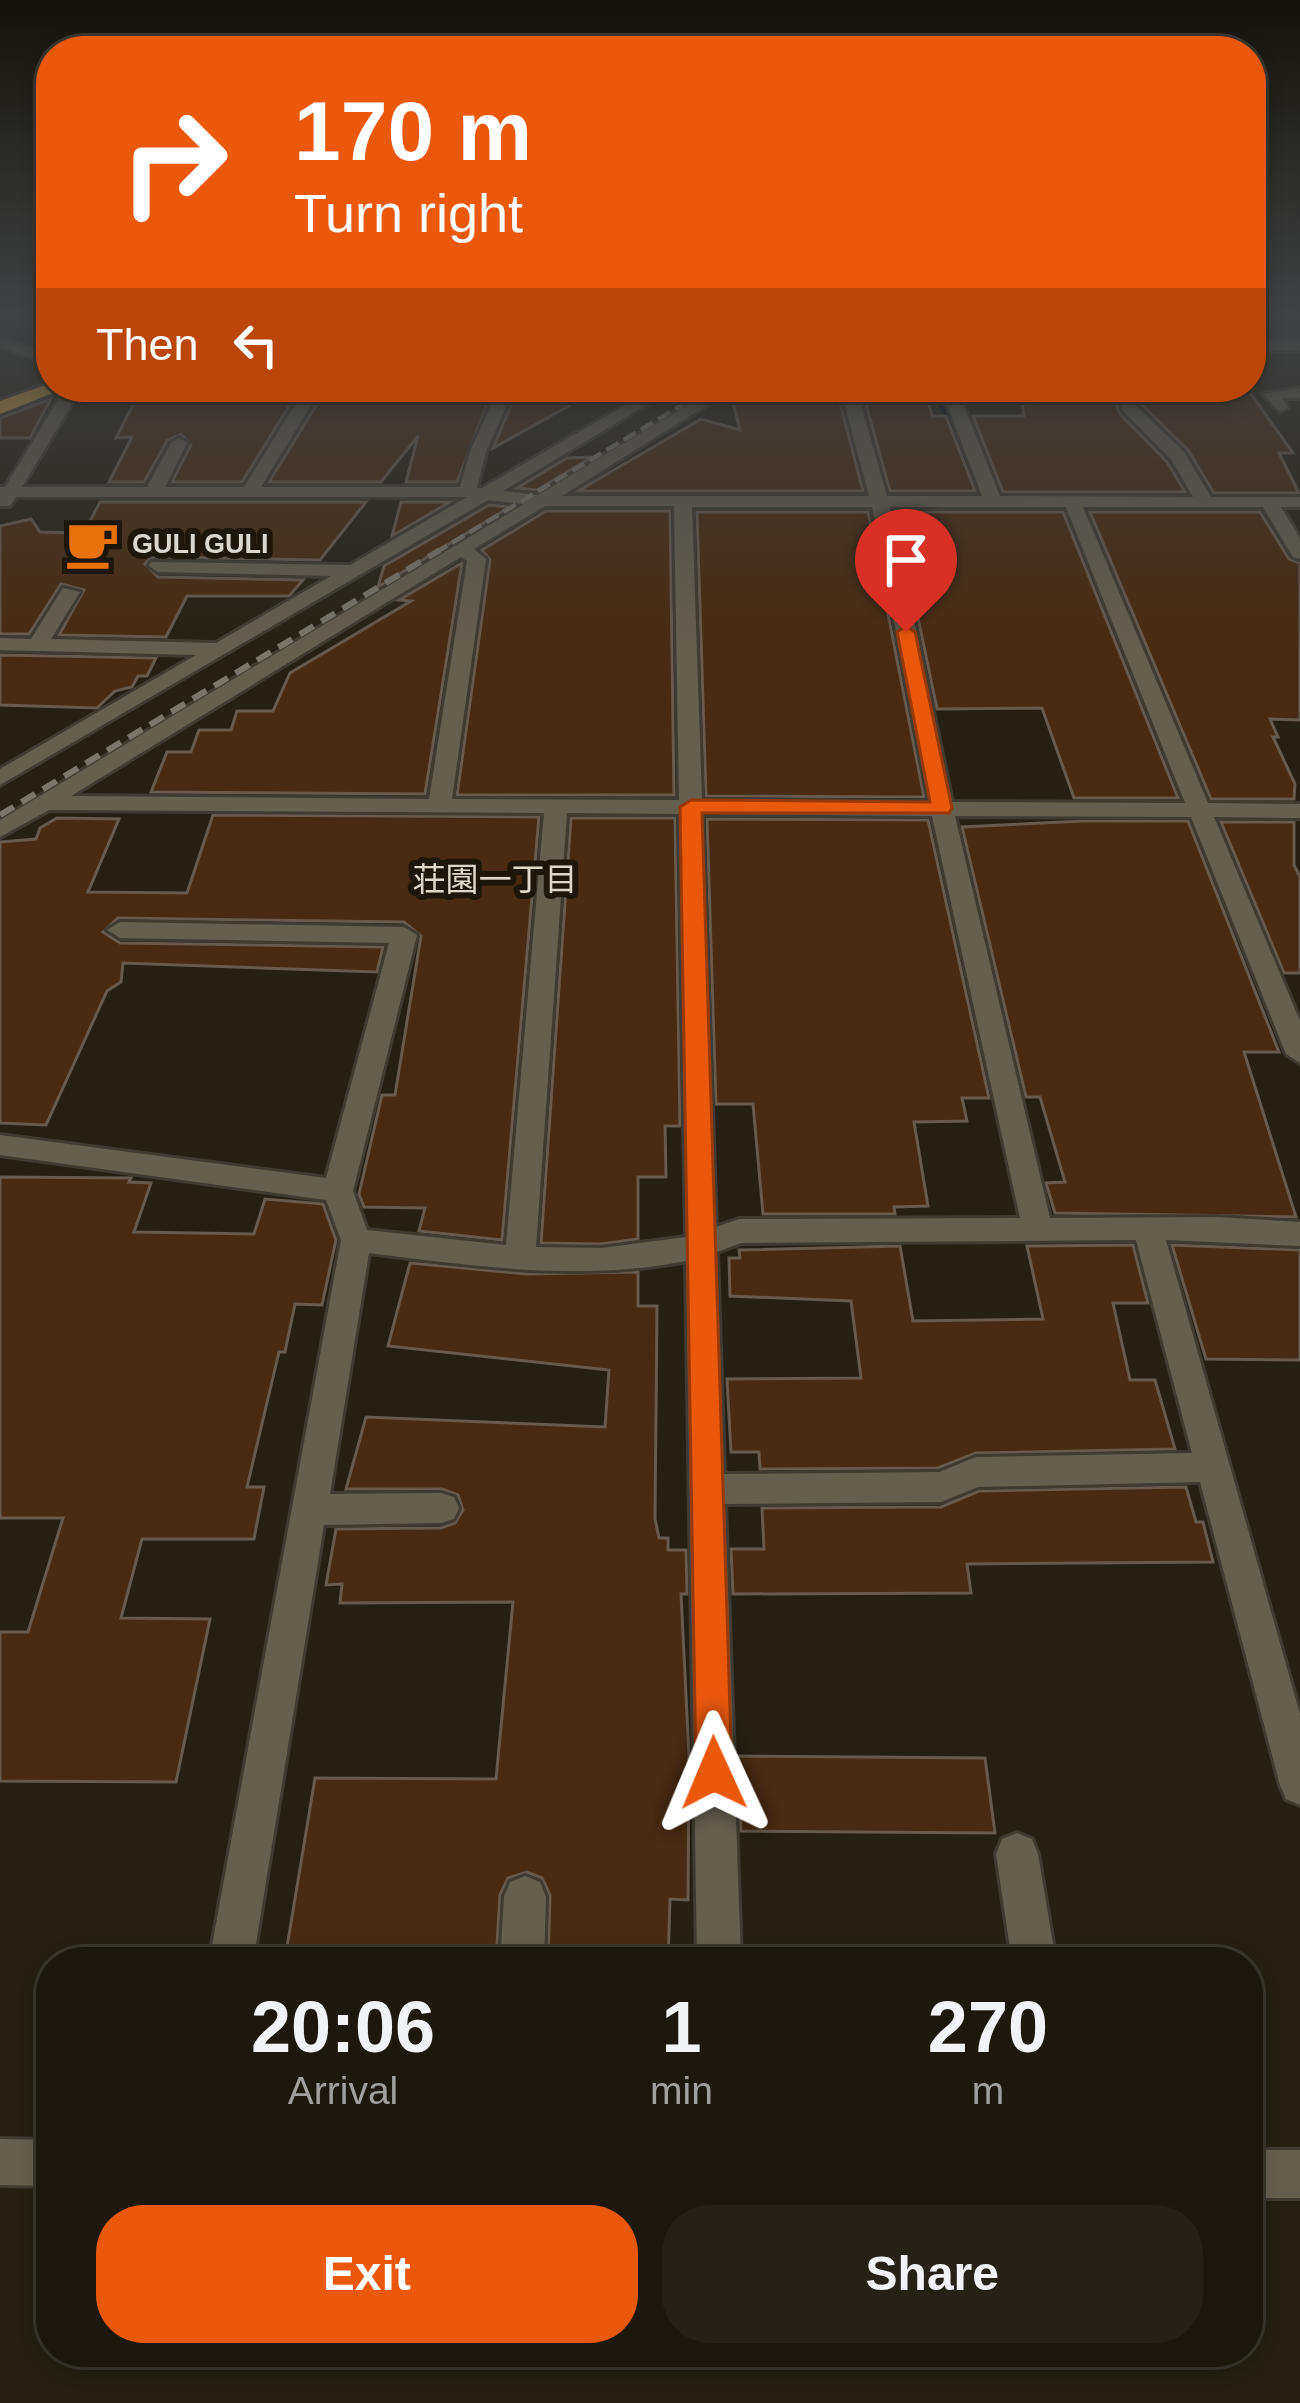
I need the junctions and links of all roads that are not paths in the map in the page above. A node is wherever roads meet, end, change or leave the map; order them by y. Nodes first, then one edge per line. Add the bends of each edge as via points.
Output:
1 (48, 427) edge
2 (289, 427) edge
3 (489, 427) edge
4 (595, 427) edge
5 (664, 427) edge
6 (859, 427) edge
7 (964, 427) edge
8 (1149, 427) edge
9 (179, 443) dead end
10 (153, 492) junction
11 (249, 492) junction
12 (474, 493) junction
13 (4, 497) edge
14 (879, 499) junction
15 (992, 499) junction
16 (683, 500) junction
17 (546, 501) junction
18 (1072, 501) junction
19 (1205, 502) junction
20 (1269, 502) junction
21 (1300, 502) edge
22 (464, 551) junction
23 (1300, 553) edge
24 (158, 566) dead end
25 (355, 571) junction
26 (70, 592) dead end
27 (0, 644) edge
28 (37, 645) junction
29 (220, 650) junction
30 (0, 778) edge
31 (45, 803) junction
32 (440, 805) junction
33 (556, 806) junction
34 (691, 807) junction
35 (942, 808) junction
36 (1199, 810) junction
37 (1300, 811) edge
38 (0, 830) edge
39 (120, 930) dead end
40 (1300, 1054) edge
41 (0, 1144) edge
42 (338, 1191) junction
43 (1148, 1229) junction
44 (1038, 1230) junction
45 (1300, 1234) edge
46 (356, 1240) junction
47 (702, 1249) junction
48 (520, 1259) junction
49 (1210, 1467) junction
50 (708, 1489) junction
51 (441, 1508) dead end
52 (309, 1510) junction
53 (1300, 1785) edge
54 (1017, 1853) dead end
55 (525, 1897) dead end
56 (234, 1947) edge
57 (523, 1947) edge
58 (719, 1947) edge
59 (1032, 1947) edge
60 (0, 2162) edge
61 (36, 2162) edge
62 (1263, 2174) edge
63 (1300, 2174) edge

1 - 13 street
2 - 11 street
3 - 12 street
4 - 12 street
5 - 17 street
6 - 14 street
7 - 15 street
8 - 19 street
9 - 10 street
10 - 11 street
10 - 13 street
11 - 12 street
12 - 17 street
12 - 25 street
14 - 15 street
14 - 16 street
14 - 35 street
15 - 18 street
16 - 17 street
16 - 34 street
17 - 22 street
18 - 19 street
18 - 36 street
19 - 20 street
20 - 21 street
20 - 23 street
22 - 31 street
22 - 32 street via 476,559
24 - 25 street
25 - 29 street
26 - 28 street
27 - 28 street
28 - 29 street
29 - 30 street
31 - 32 street
31 - 38 street
32 - 33 street
33 - 34 street
33 - 48 street
34 - 35 street
34 - 47 street
35 - 36 street
35 - 44 street
36 - 37 street
36 - 40 street
39 - 42 street via 404,935
41 - 42 street
42 - 46 street
43 - 44 street
43 - 45 street
43 - 49 street
44 - 47 street via 739,1231
46 - 48 street
46 - 52 street
47 - 48 street
47 - 50 street
49 - 50 street via 976,1472 941,1487
49 - 53 street
50 - 58 street
51 - 52 street
52 - 56 street
54 - 59 street
55 - 57 street
60 - 61 street
62 - 63 street

